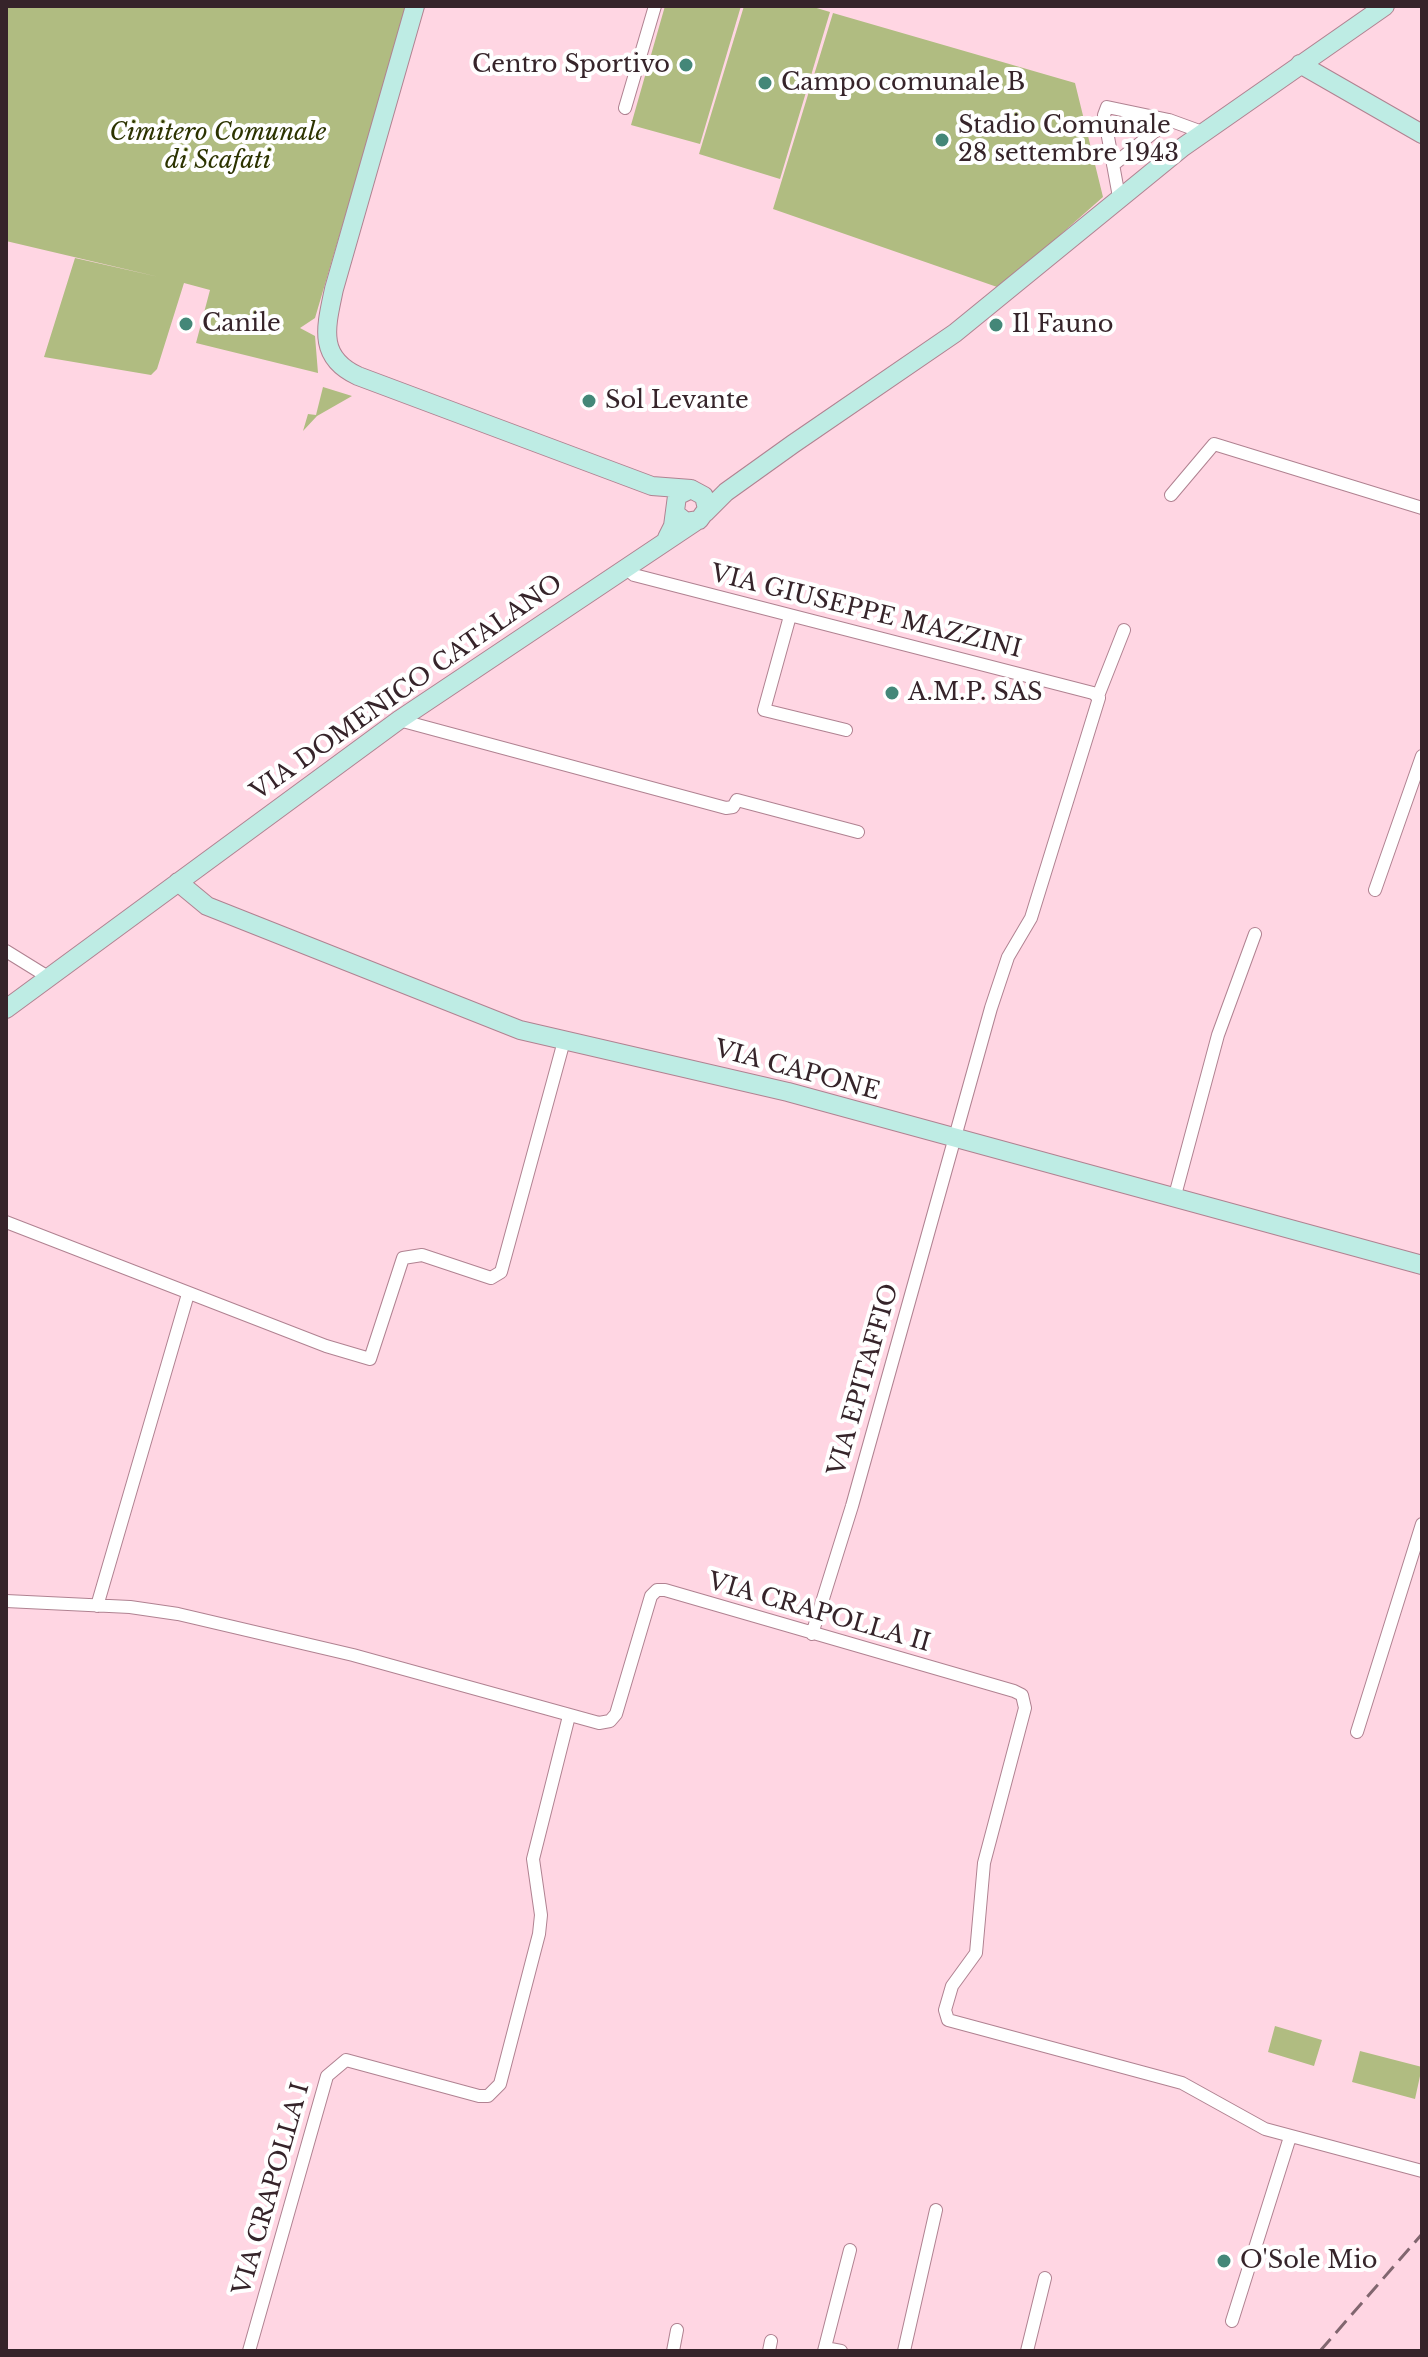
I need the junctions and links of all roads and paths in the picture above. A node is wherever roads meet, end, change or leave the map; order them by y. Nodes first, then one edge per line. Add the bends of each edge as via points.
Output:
1 (415, 6) edge
2 (655, 6) edge
3 (1385, 6) edge
4 (1300, 64) junction
5 (625, 108) dead end
6 (1169, 120) junction
7 (1202, 132) junction
8 (1422, 134) edge
9 (1113, 165) junction
10 (1119, 197) junction
11 (652, 486) junction
12 (695, 491) junction
13 (726, 492) junction
14 (1171, 495) dead end
15 (1422, 508) edge
16 (675, 512) junction
17 (700, 517) junction
18 (667, 538) junction
19 (624, 567) junction
20 (790, 616) junction
21 (1124, 630) dead end
22 (1098, 696) junction
23 (399, 720) junction
24 (846, 730) dead end
25 (1422, 756) edge
26 (858, 832) dead end
27 (178, 882) junction
28 (1375, 890) dead end
29 (1255, 934) dead end
30 (6, 951) edge
31 (48, 977) junction
32 (6, 1009) edge
33 (564, 1041) junction
34 (956, 1138) junction
35 (1174, 1199) junction
36 (6, 1222) edge
37 (1422, 1265) edge
38 (188, 1294) junction
39 (1422, 1524) edge
40 (6, 1601) edge
41 (97, 1606) junction
42 (812, 1634) junction
43 (569, 1716) junction
44 (1357, 1732) dead end
45 (1290, 2137) junction
46 (1422, 2171) edge
47 (936, 2210) dead end
48 (850, 2250) dead end
49 (1045, 2278) dead end
50 (1232, 2321) dead end
51 (677, 2330) dead end
52 (824, 2349) edge
53 (249, 2351) edge
54 (673, 2351) edge
55 (841, 2351) edge
56 (904, 2351) edge
57 (1027, 2351) edge

1 - 11 street via 334,289 326,331 332,356 358,376
2 - 5 street
3 - 4 street, VIA DOMENICO CATALANO
4 - 7 street, VIA DOMENICO CATALANO
4 - 8 street
6 - 7 street
6 - 9 street
6 - 9 street via 1107,107
7 - 10 street, VIA DOMENICO CATALANO
9 - 10 street
10 - 13 street, VIA DOMENICO CATALANO via 955,333
11 - 12 street
11 - 16 street
12 - 13 street
12 - 16 street via 677,496
12 - 17 street via 706,500
13 - 17 street, VIA DOMENICO CATALANO
14 - 15 street via 1214,444
16 - 17 street via 686,522
16 - 18 street
17 - 18 street, VIA DOMENICO CATALANO
18 - 19 street, VIA DOMENICO CATALANO
19 - 20 street, VIA GIUSEPPE MAZZINI via 634,575
19 - 23 street, VIA DOMENICO CATALANO
20 - 22 street, VIA GIUSEPPE MAZZINI
20 - 24 street via 764,710
21 - 22 street
22 - 34 street via 1031,918 1002,972
23 - 26 street via 726,808 737,800
23 - 27 street, VIA DOMENICO CATALANO
25 - 28 street
27 - 31 street, VIA DOMENICO CATALANO
27 - 33 street, VIA CAPONE via 195,899 221,912 491,1019
29 - 35 street via 1218,1035
30 - 31 street
31 - 32 street, VIA DOMENICO CATALANO
33 - 34 street, VIA CAPONE via 718,1074
33 - 38 street via 497,1277 422,1255 403,1258 374,1353 363,1360
34 - 35 street, VIA CAPONE
34 - 42 street, VIA EPITAFFIO
35 - 37 street, VIA CAPONE
36 - 38 street
38 - 41 street
39 - 44 street
40 - 41 street, VIA CRAPOLLA II
41 - 43 street, VIA CRAPOLLA II via 207,1620
42 - 43 street, VIA CRAPOLLA II via 657,1590 616,1714 599,1723
42 - 45 street, VIA CRAPOLLA II via 1014,1691 1025,1701 984,1863 976,1953 952,1986 945,2010 948,2020 1182,2083 1265,2129
43 - 53 street, VIA CRAPOLLA I via 533,1859 539,1934 500,2084 494,2093 479,2096 346,2060 337,2065 327,2076
45 - 46 street, VIA CRAPOLLA II
45 - 50 street
47 - 56 street
48 - 52 street
49 - 57 street
51 - 54 street
52 - 55 street

